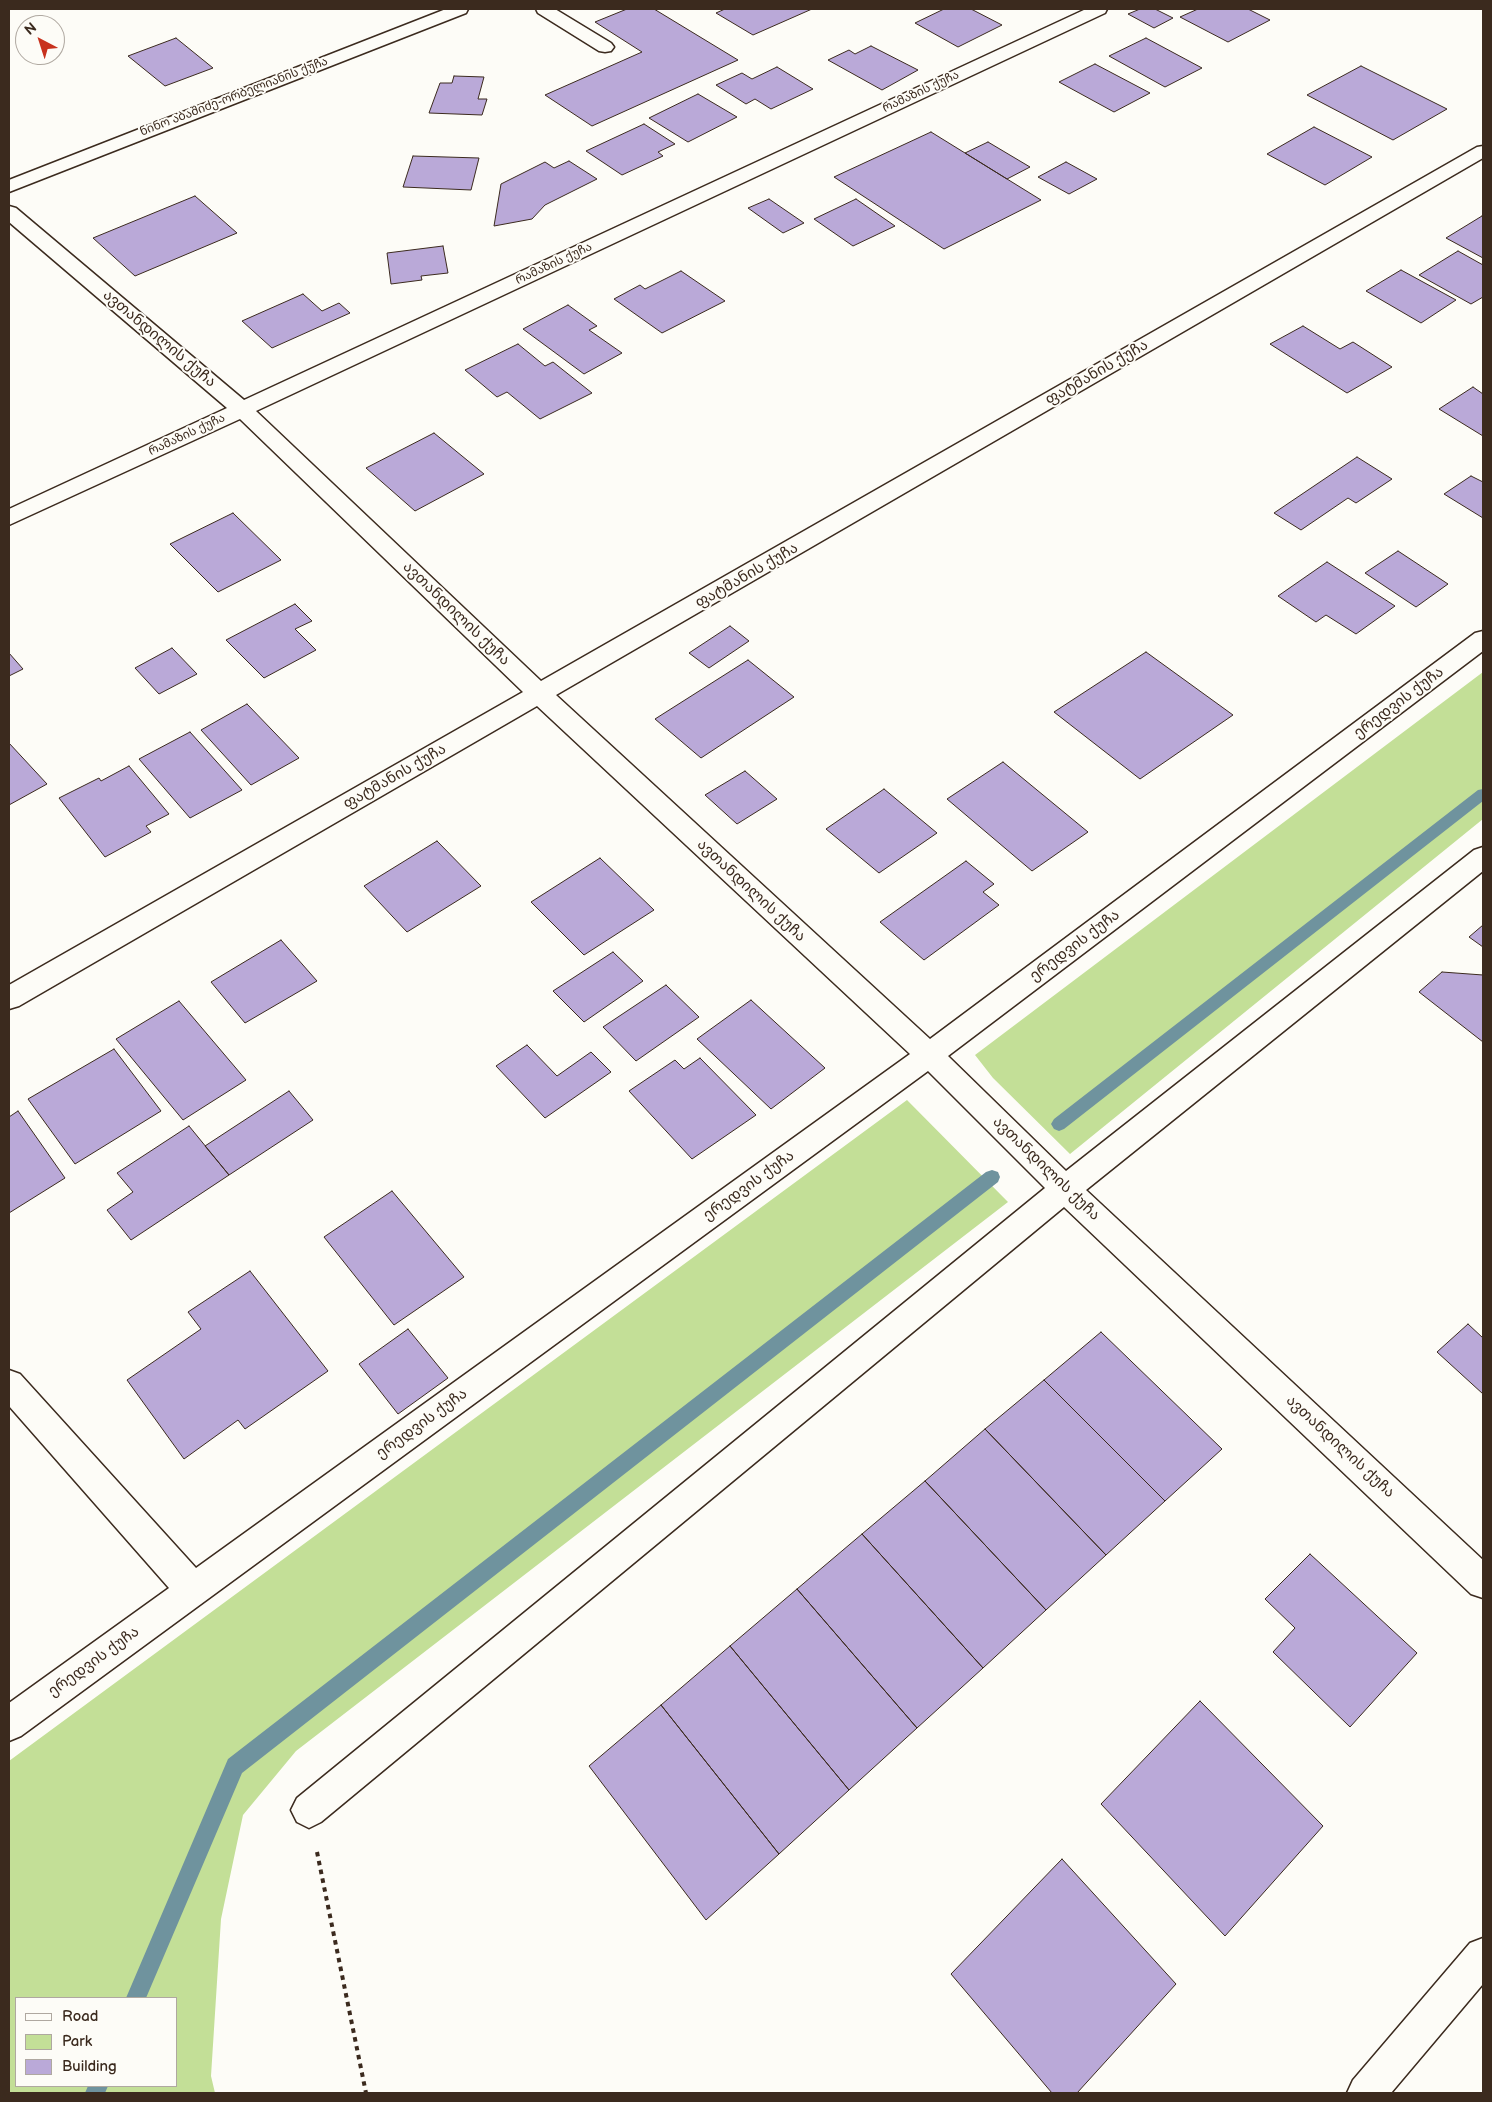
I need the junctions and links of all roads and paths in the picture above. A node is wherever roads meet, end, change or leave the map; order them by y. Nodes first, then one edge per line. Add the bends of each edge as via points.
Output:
1 (460, 9) edge
2 (544, 9) edge
3 (1099, 9) edge
4 (605, 48) dead end
5 (1483, 151) edge
6 (9, 186) edge
7 (9, 212) edge
8 (242, 409) junction
9 (9, 518) edge
10 (1483, 639) edge
11 (540, 694) junction
12 (1483, 857) edge
13 (9, 998) edge
14 (929, 1055) junction
15 (1065, 1189) junction
16 (9, 1384) edge
17 (1483, 1582) edge
18 (193, 1590) junction
19 (9, 1724) edge
20 (309, 1810) joint
21 (1483, 1956) edge
22 (366, 2093) edge
23 (1366, 2093) edge

1 - 6 street, ნინო აბაშიძე-ორბელიანის ქუჩა
2 - 4 street
3 - 8 street, რამაზის ქუჩა
5 - 11 street, ფატმანის ქუჩა
7 - 8 street, ავთანდილის ქუჩა
8 - 9 street, რამაზის ქუჩა
8 - 11 street, ავთანდილის ქუჩა
10 - 14 street, ერედვის ქუჩა
11 - 13 street, ფატმანის ქუჩა
11 - 14 street, ავთანდილის ქუჩა
12 - 15 street
14 - 15 street, ავთანდილის ქუჩა
14 - 18 street, ერედვის ქუჩა
15 - 17 street, ავთანდილის ქუჩა
15 - 20 street
16 - 18 street
18 - 19 street, ერედვის ქუჩა
20 - 22 path
21 - 23 street

